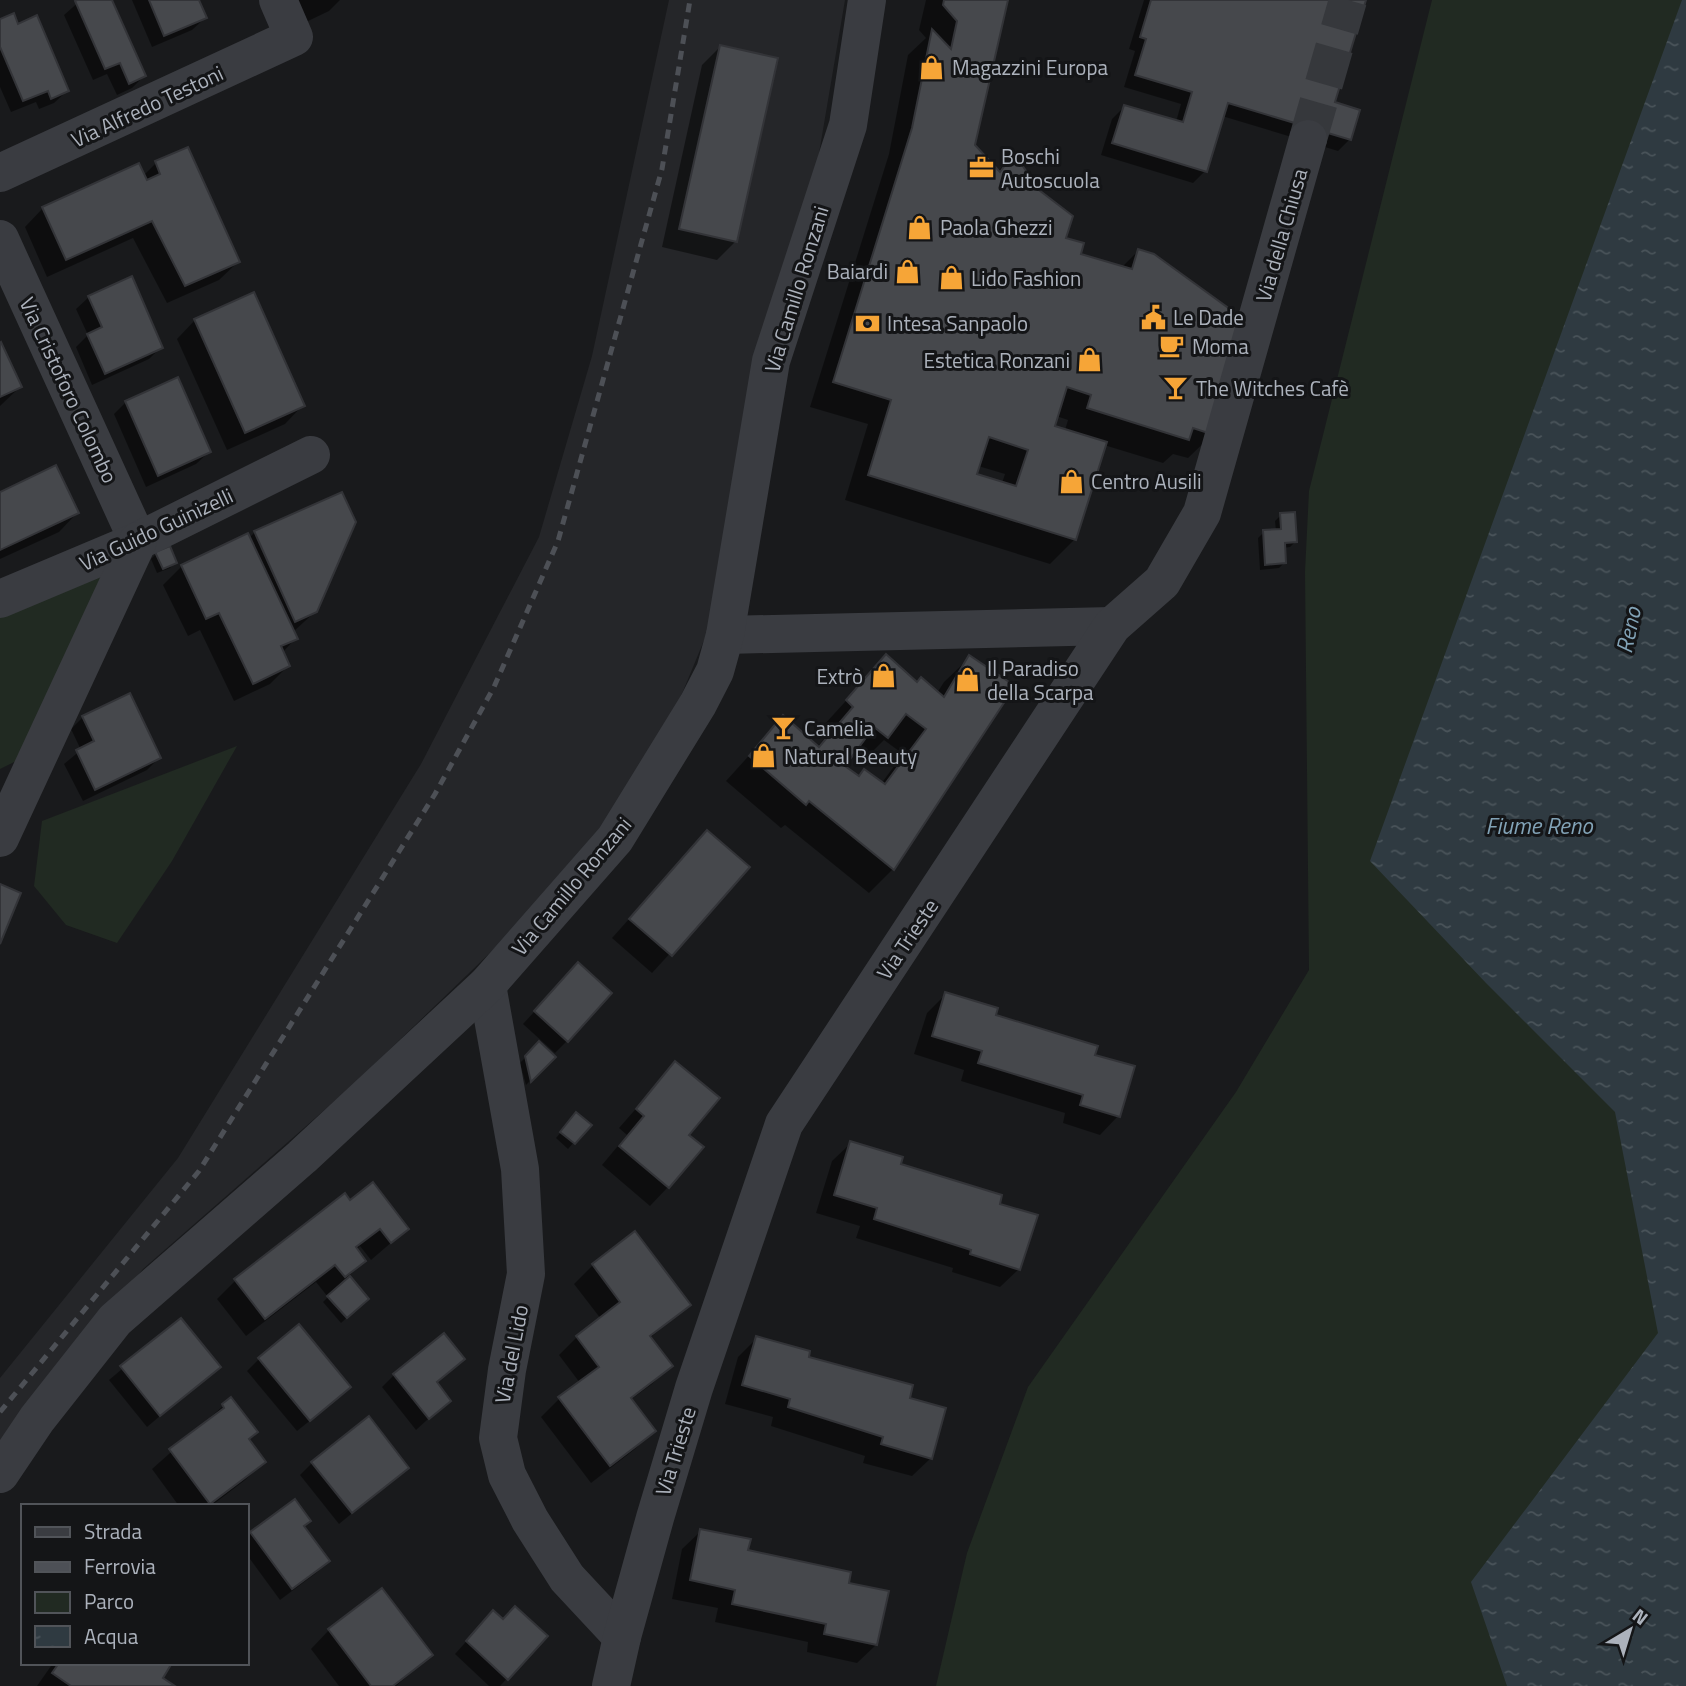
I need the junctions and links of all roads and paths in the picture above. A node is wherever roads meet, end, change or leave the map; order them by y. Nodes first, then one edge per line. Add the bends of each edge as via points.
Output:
1 (278, 0) edge
2 (867, 0) edge
3 (1308, 139) tunnel mouth
4 (0, 173) edge
5 (0, 239) edge
6 (311, 455) dead end
7 (138, 541) junction
8 (0, 599) edge
9 (1112, 626) junction
10 (725, 635) junction
11 (0, 838) edge
12 (487, 985) junction
13 (0, 1474) edge
14 (622, 1637) junction
15 (611, 1686) edge

1 - 4 street, Via Alfredo Testoni via 294,37
2 - 10 street, Via Camillo Ronzani via 848,125 771,360
3 - 9 street, Via della Chiusa via 1202,513 1162,582
5 - 7 street, Via Cristoforo Colombo
6 - 7 street, Via Guido Guinizelli
7 - 8 street, Via Guido Guinizelli
7 - 11 street
9 - 10 street
9 - 14 street, Via Trieste via 784,1124 694,1388
10 - 12 street, Via Camillo Ronzani via 715,671 698,704 615,839
12 - 13 street, Via Camillo Ronzani via 302,1157 115,1320
12 - 14 street, Via del Lido via 520,1169 526,1274 498,1438 507,1475 530,1520 567,1578
14 - 15 street

